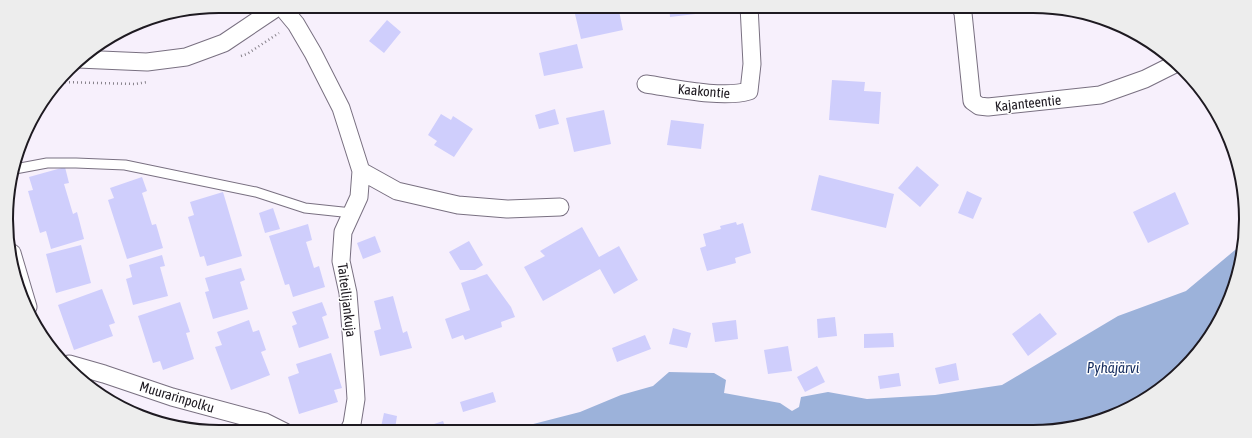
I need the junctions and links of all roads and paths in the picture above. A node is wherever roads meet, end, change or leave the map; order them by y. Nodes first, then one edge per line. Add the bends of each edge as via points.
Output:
1 (269, 13) edge
2 (286, 13) edge
3 (749, 13) edge
4 (963, 13) edge
5 (89, 59) edge
6 (1171, 66) edge
7 (646, 84) dead end
8 (20, 168) edge
9 (361, 171) junction
10 (560, 207) dead end
11 (352, 213) junction
12 (73, 365) edge
13 (271, 425) edge
14 (352, 425) edge

1 - 5 street via 224,43 186,57 147,62
2 - 9 street, Taiteilijankuja via 296,24 313,53 341,108
3 - 7 street, Kaakontie via 752,64 749,91 726,94
4 - 6 street, Kajanteentie via 972,101 980,106 1100,95 1145,79
8 - 11 lane via 47,163 125,166 256,192 305,208
9 - 10 street via 397,191 458,205 508,209
9 - 11 street, Taiteilijankuja via 359,197
11 - 14 street, Taiteilijankuja via 344,232 341,261 348,293 355,383 356,399
12 - 13 street, Muurarinpolku via 172,398

